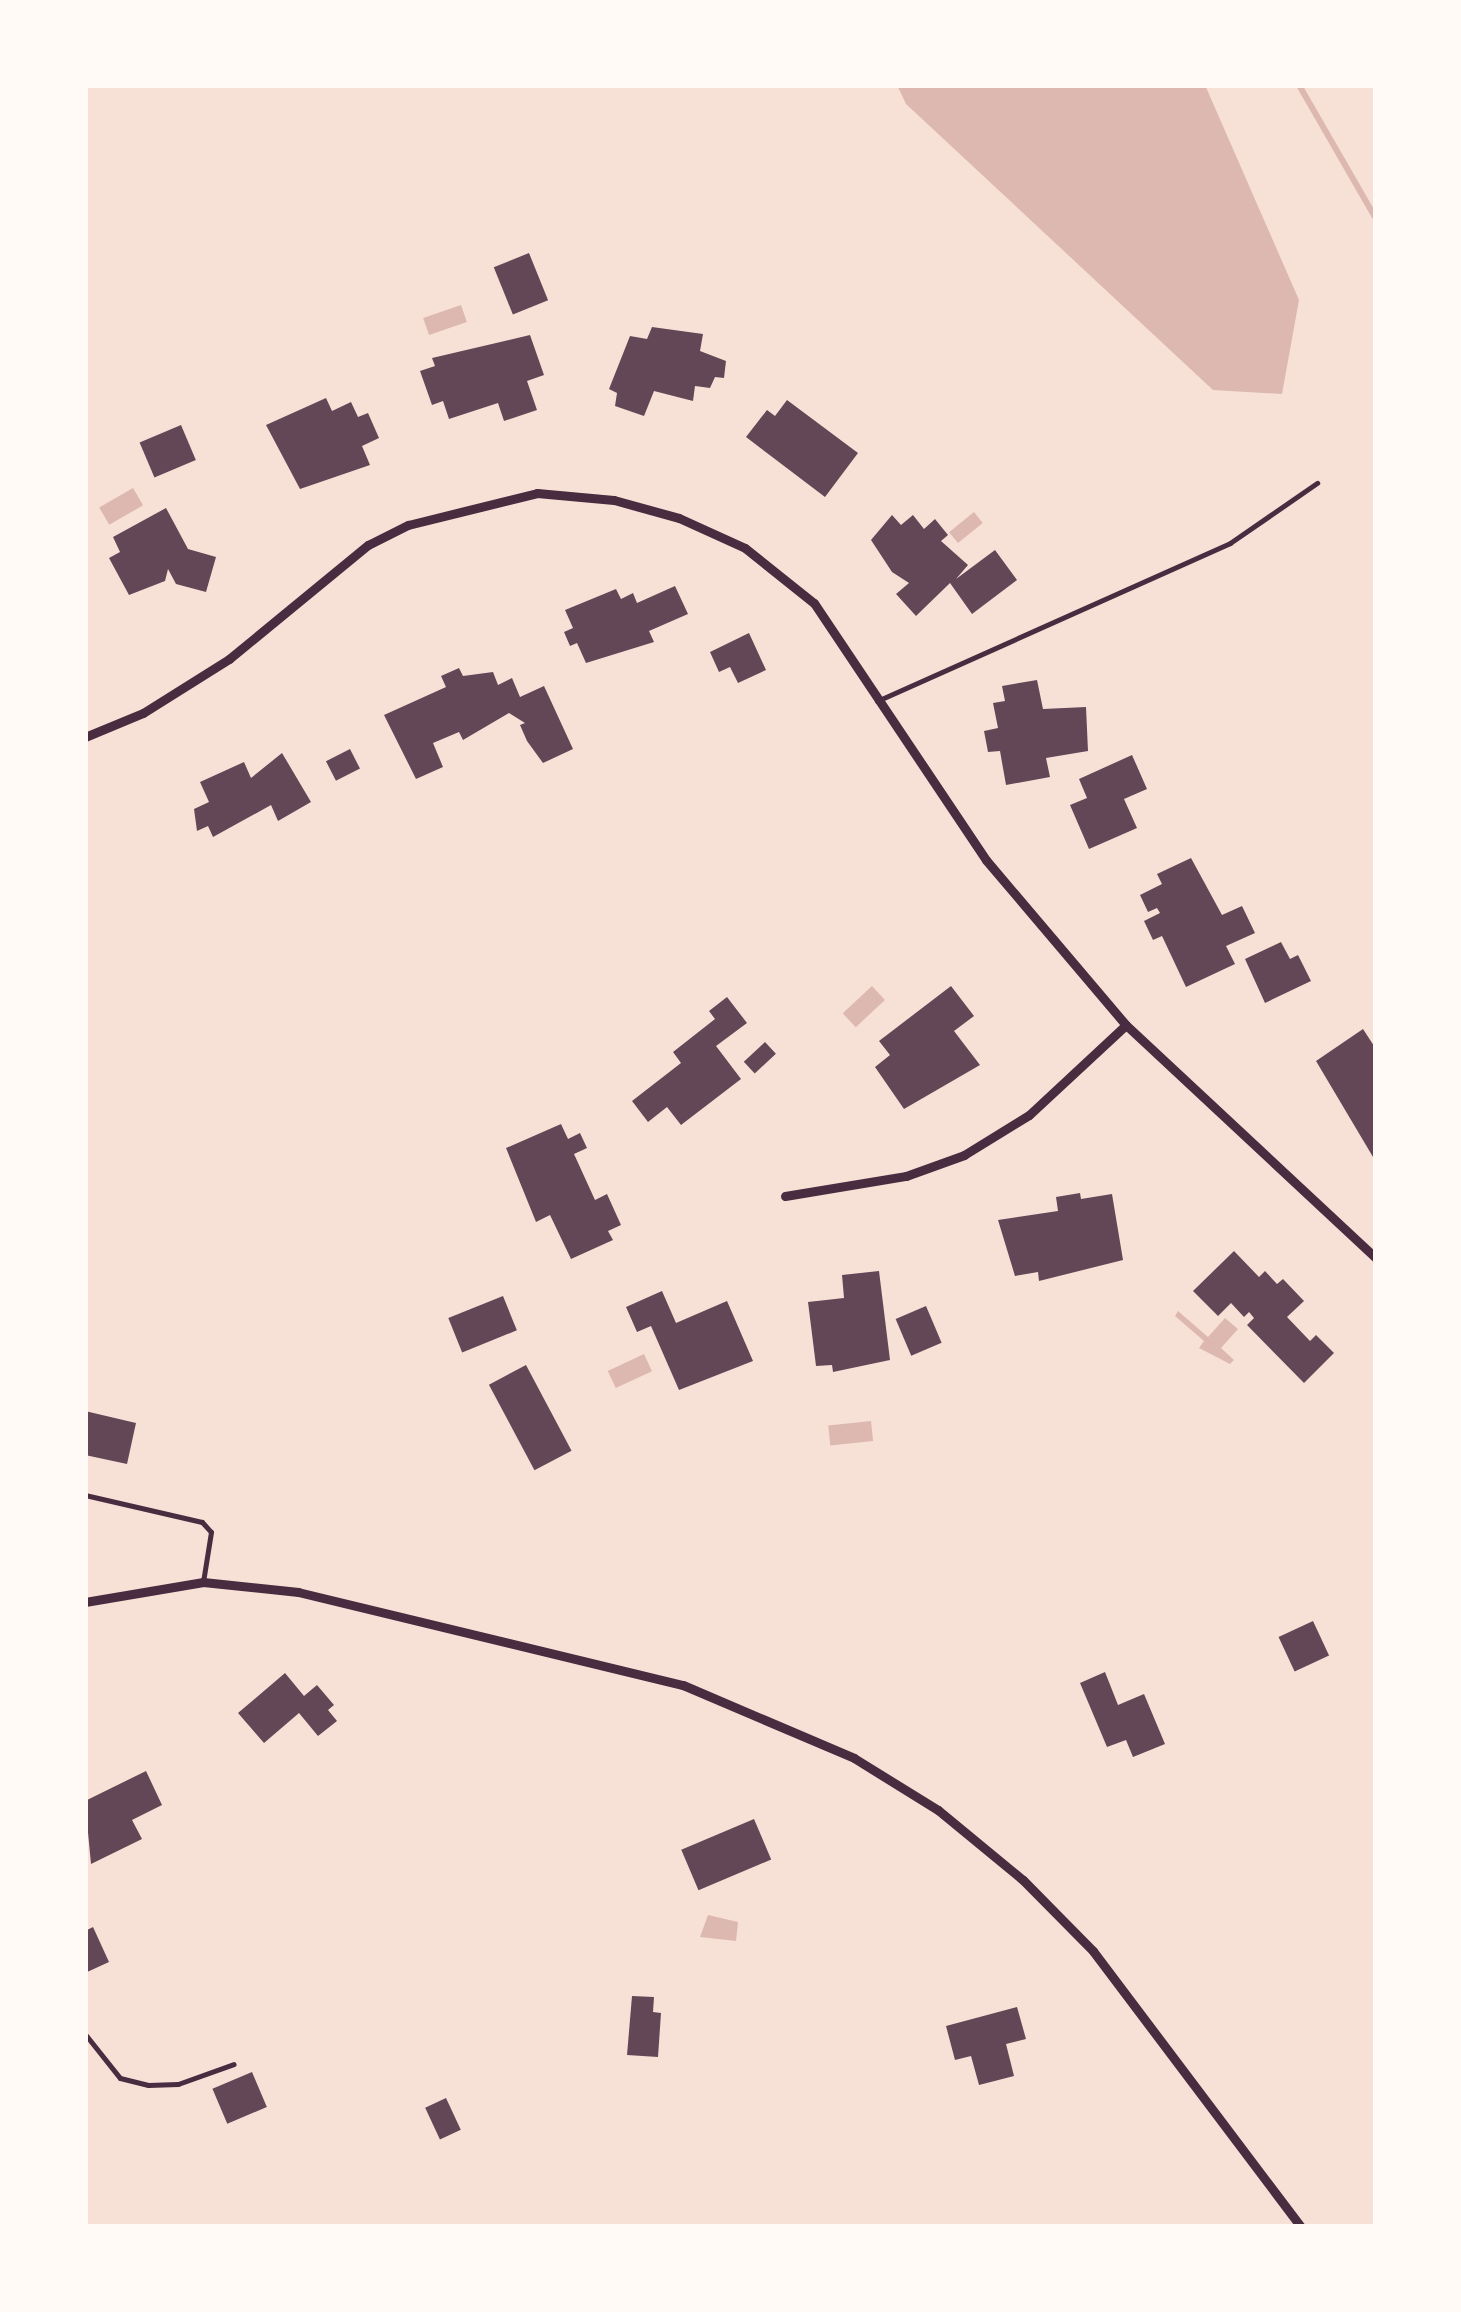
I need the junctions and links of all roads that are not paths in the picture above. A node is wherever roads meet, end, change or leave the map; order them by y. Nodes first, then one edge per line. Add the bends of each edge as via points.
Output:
1 (1317, 483) dead end
2 (876, 701) junction
3 (85, 737) edge
4 (1126, 1025) junction
5 (786, 1196) dead end
6 (1376, 1258) edge
7 (85, 1496) edge
8 (203, 1582) junction
9 (85, 1602) edge
10 (85, 2034) edge
11 (234, 2064) dead end
12 (1300, 2227) edge

1 - 2 lane via 1230,543
2 - 3 street via 814,603 745,548 679,518 614,500 536,492 408,525 368,545 229,660 143,713
2 - 4 street via 986,860
4 - 5 street via 1029,1115 964,1155 906,1176
4 - 6 street
7 - 8 lane via 202,1522 211,1532
8 - 9 street
8 - 12 street via 298,1592 684,1686 854,1758 952,1822 1024,1880 1093,1951
10 - 11 lane via 120,2078 148,2085 178,2084

